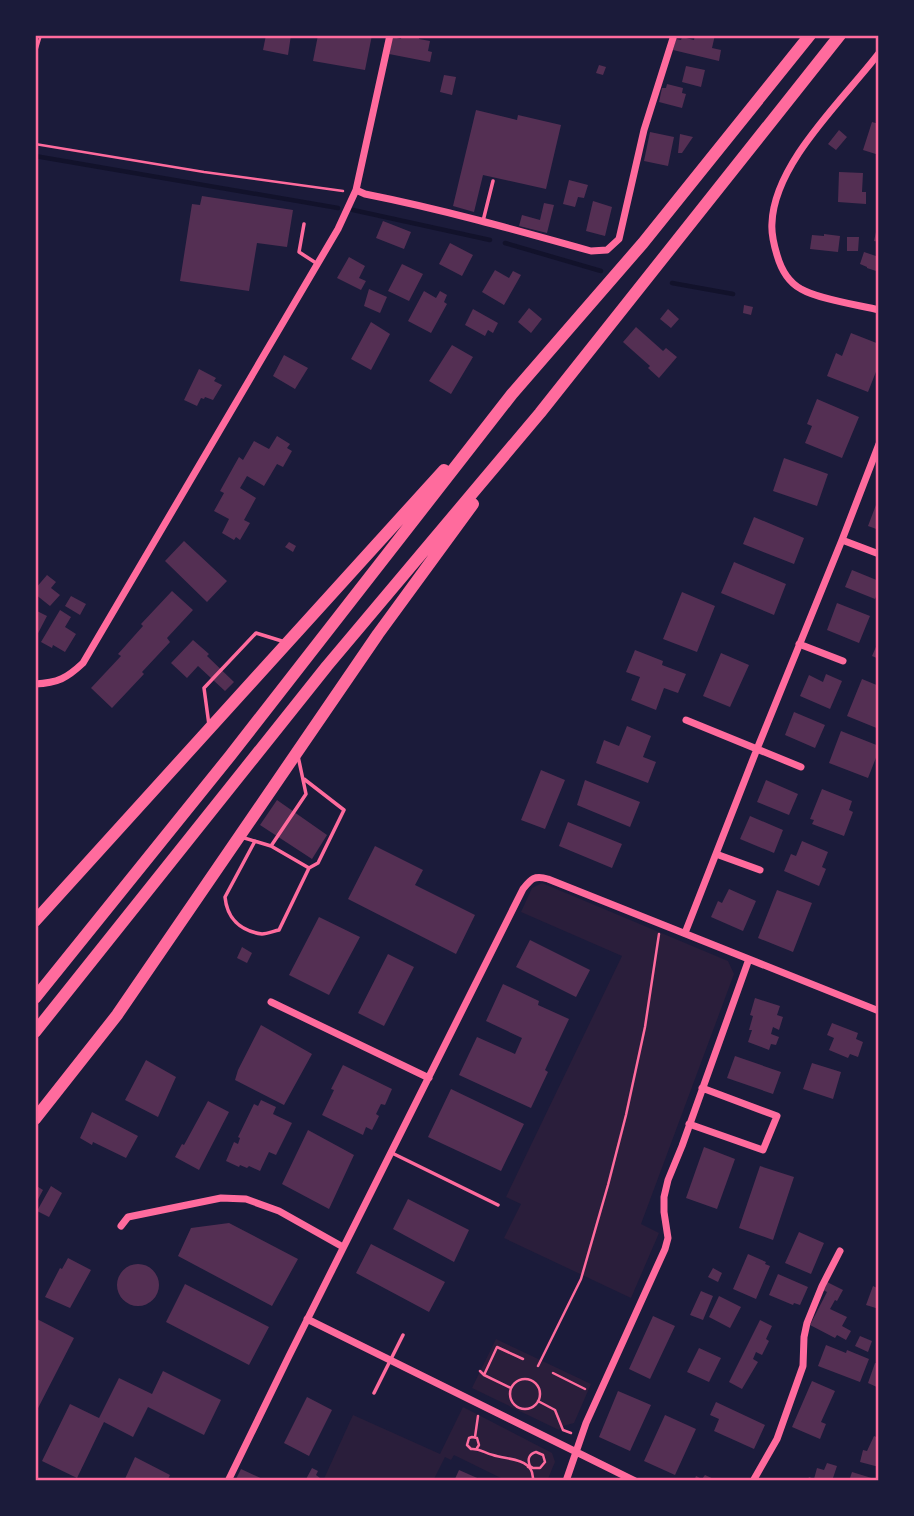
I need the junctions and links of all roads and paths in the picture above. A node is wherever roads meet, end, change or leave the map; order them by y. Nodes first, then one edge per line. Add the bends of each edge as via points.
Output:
1 (41, 35) edge
2 (390, 35) edge
3 (674, 35) edge
4 (810, 35) edge
5 (840, 35) edge
6 (879, 53) edge
7 (35, 55) edge
8 (35, 144) edge
9 (493, 181) dead end
10 (356, 190) junction
11 (483, 221) junction
12 (304, 225) dead end
13 (317, 265) junction
14 (879, 310) edge
15 (512, 394) junction
16 (540, 413) junction
17 (879, 444) edge
18 (842, 540) junction
19 (879, 554) edge
20 (287, 642) junction
21 (799, 644) junction
22 (843, 661) dead end
23 (35, 684) edge
24 (686, 720) dead end
25 (210, 729) junction
26 (757, 749) junction
27 (297, 752) junction
28 (801, 767) dead end
29 (303, 779) junction
30 (239, 837) junction
31 (256, 841) junction
32 (271, 846) junction
33 (716, 854) junction
34 (309, 868) junction
35 (760, 870) dead end
36 (35, 922) edge
37 (662, 924) junction
38 (685, 933) junction
39 (749, 959) junction
40 (35, 998) edge
41 (271, 1002) dead end
42 (879, 1011) edge
43 (35, 1032) edge
44 (429, 1078) junction
45 (702, 1088) junction
46 (35, 1119) edge
47 (689, 1124) junction
48 (392, 1153) junction
49 (498, 1205) dead end
50 (121, 1226) dead end
51 (344, 1247) junction
52 (840, 1251) dead end
53 (307, 1319) junction
54 (402, 1335) dead end
55 (523, 1359) dead end
56 (390, 1360) junction
57 (538, 1366) dead end
58 (480, 1371) dead end
59 (553, 1373) dead end
60 (534, 1374) dead end
61 (484, 1376) junction
62 (531, 1380) junction
63 (512, 1388) junction
64 (585, 1389) dead end
65 (374, 1393) dead end
66 (538, 1401) junction
67 (482, 1406) junction
68 (586, 1423) junction
69 (475, 1437) junction
70 (477, 1448) junction
71 (576, 1452) junction
72 (529, 1466) junction
73 (228, 1481) edge
74 (534, 1481) edge
75 (566, 1481) edge
76 (635, 1481) edge
77 (753, 1481) edge

1 - 7 path
2 - 10 street
3 - 11 street via 644,130 619,239 607,250 591,251
4 - 15 highway via 643,243
5 - 16 highway
6 - 14 street via 823,119 789,170 780,185 772,223 773,242 785,275 800,289
8 - 10 path via 338,192
9 - 11 lane
10 - 11 street
10 - 13 street
12 - 13 lane via 299,252
13 - 23 street via 83,663 69,677
15 - 20 highway
15 - 40 highway
16 - 27 highway
16 - 43 highway via 327,666
17 - 18 street
18 - 19 street
18 - 21 street
20 - 25 highway
20 - 25 lane via 256,633 204,688
21 - 22 street
21 - 26 street
24 - 26 street
25 - 36 highway
26 - 28 street
26 - 33 street
27 - 29 lane
27 - 30 highway
29 - 32 lane via 306,794
29 - 34 lane via 344,810 317,863
30 - 31 lane
30 - 46 highway via 117,1014
31 - 32 lane
31 - 34 lane via 225,897 232,919 244,928 264,934 279,930
32 - 34 lane
33 - 35 street
33 - 38 street
37 - 38 street
37 - 44 street via 548,878 530,880
37 - 57 path via 645,1027 608,1185 580,1279
38 - 39 street
39 - 42 street
39 - 45 street
41 - 44 street
44 - 48 street
45 - 47 street
45 - 47 street via 778,1115 763,1150
47 - 68 street via 664,1196 665,1249
48 - 49 lane
48 - 51 street
50 - 51 street via 128,1217 154,1210 221,1198 246,1199 279,1211
51 - 53 street
52 - 77 street via 807,1323 803,1366 777,1439
53 - 56 street
53 - 73 street
54 - 56 lane
55 - 61 path via 497,1347
56 - 65 lane
56 - 67 street
58 - 61 path
59 - 64 path
60 - 62 path
61 - 63 path
62 - 63 path via 518,1381
62 - 66 path via 538,1387
63 - 66 path via 511,1397 519,1407 527,1409
66 - 68 path via 555,1410 563,1430 571,1433 577,1420
67 - 69 path
67 - 71 street
68 - 71 street
69 - 70 path
69 - 70 path via 469,1438 467,1445
70 - 72 path
71 - 75 street
71 - 76 street
72 - 72 path via 530,1455 543,1455 545,1462 540,1468
72 - 74 path

